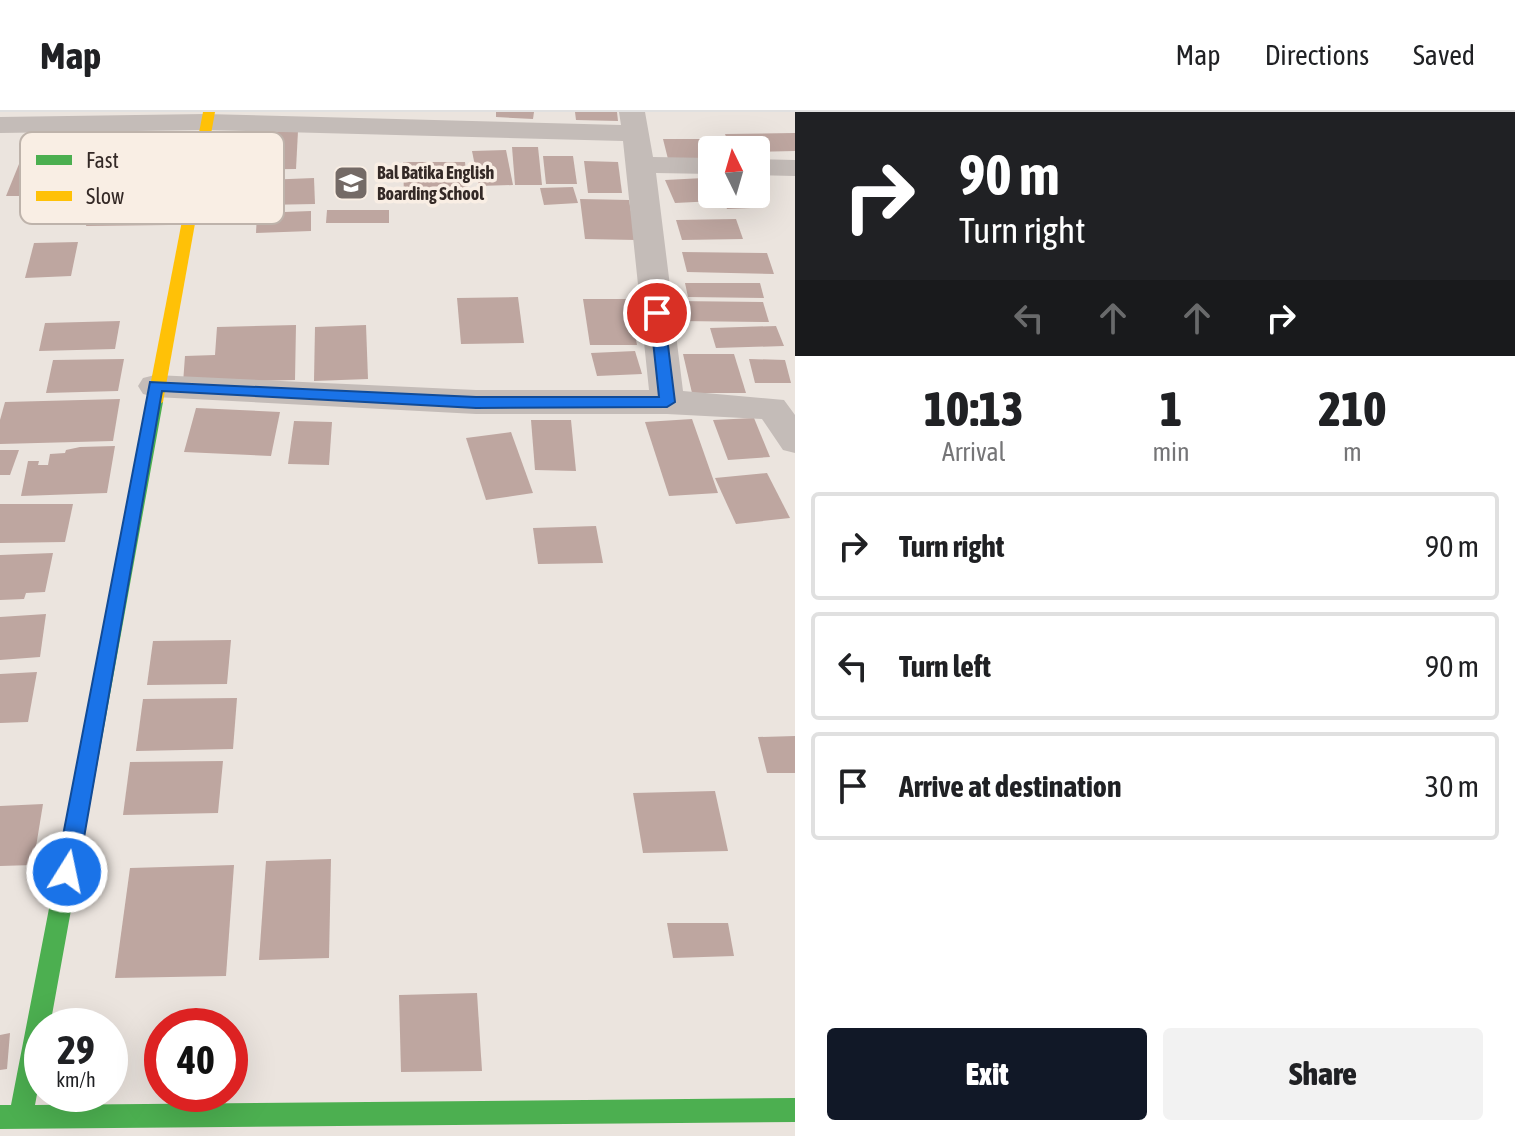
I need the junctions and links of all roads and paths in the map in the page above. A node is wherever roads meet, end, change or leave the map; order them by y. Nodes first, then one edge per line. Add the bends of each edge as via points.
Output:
1 (207, 117) edge
2 (633, 123) edge
3 (0, 125) edge
4 (641, 165) junction
5 (698, 166) edge
6 (770, 167) edge
7 (795, 168) edge
8 (186, 224) edge
9 (155, 386) junction
10 (667, 402) junction
11 (794, 443) edge
12 (795, 1110) edge
13 (0, 1117) edge
14 (21, 1117) junction

1 - 2 street
1 - 3 street
2 - 4 street
4 - 5 street
4 - 10 street
6 - 7 street
8 - 9 street
9 - 10 street via 476,402
9 - 14 street
10 - 11 street via 772,408
12 - 14 street
13 - 14 street

